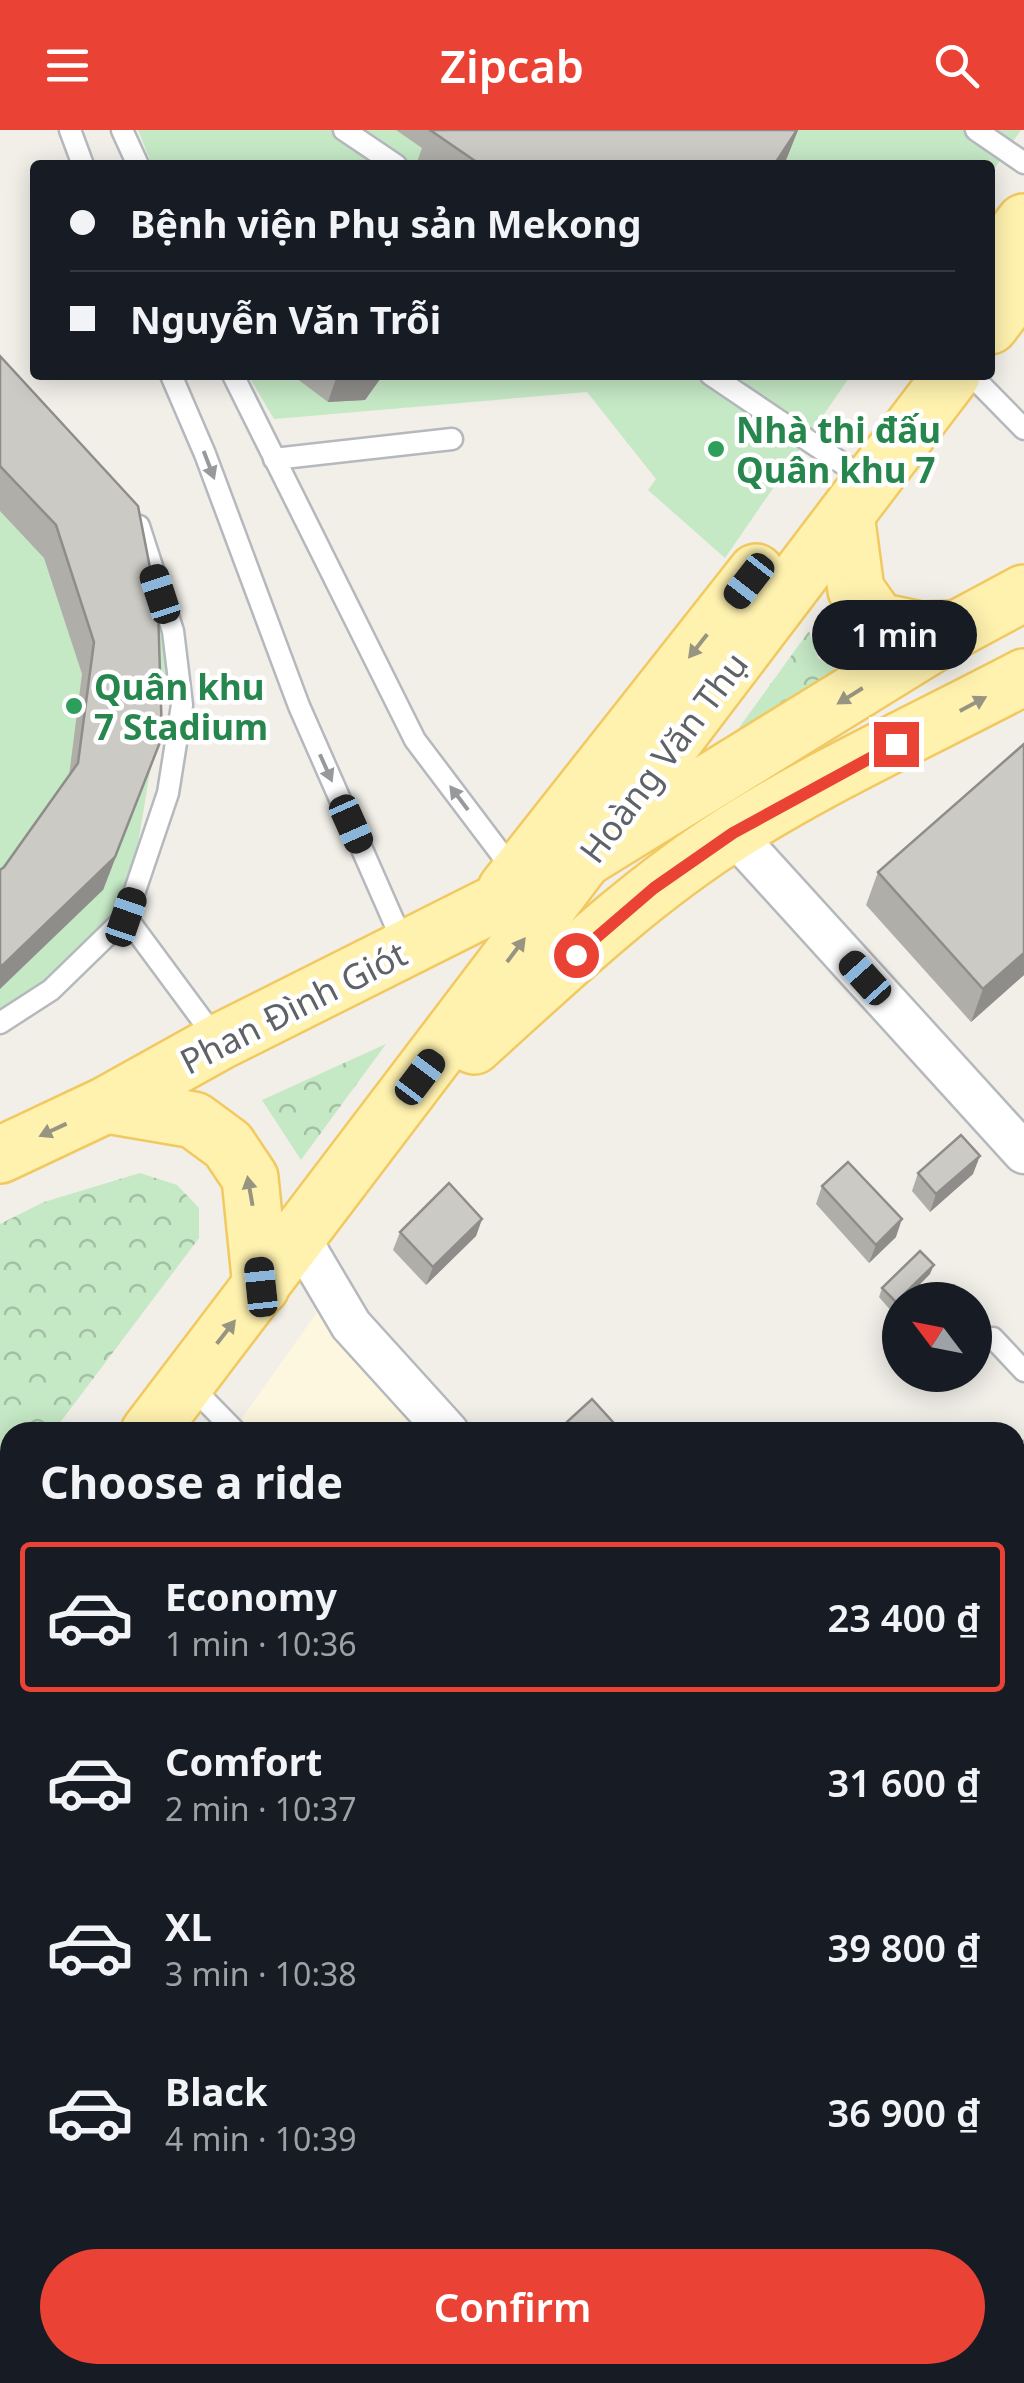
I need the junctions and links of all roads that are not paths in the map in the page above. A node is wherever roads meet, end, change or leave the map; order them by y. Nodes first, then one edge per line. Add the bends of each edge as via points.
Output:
1 (70, 130) edge
2 (122, 130) edge
3 (344, 130) edge
4 (976, 130) edge
5 (81, 160) edge
6 (136, 160) edge
7 (389, 160) edge
8 (1024, 163) edge
9 (1024, 222) edge
10 (995, 260) edge
11 (1024, 281) edge
12 (995, 319) edge
13 (174, 380) edge
14 (235, 380) edge
15 (717, 380) edge
16 (906, 380) edge
17 (948, 380) edge
18 (976, 380) edge
19 (1024, 429) edge
20 (452, 439) dead end
21 (274, 459) junction
22 (853, 487) junction
23 (124, 503) edge
24 (1024, 593) edge
25 (957, 630) junction
26 (1024, 677) edge
27 (733, 833) junction
28 (586, 858) junction
29 (506, 890) junction
30 (126, 917) junction
31 (406, 950) junction
32 (0, 1023) edge
33 (219, 1042) junction
34 (106, 1105) junction
35 (373, 1140) junction
36 (1024, 1152) edge
37 (0, 1155) edge
38 (299, 1237) junction
39 (261, 1287) junction
40 (992, 1338) dead end
41 (1024, 1371) edge
42 (187, 1383) junction
43 (157, 1422) edge
44 (226, 1422) edge
45 (439, 1422) edge

1 - 5 lane
2 - 6 lane
3 - 7 lane
4 - 8 lane
9 - 10 main road
11 - 12 main road
13 -> 31 lane via 299,706
14 - 21 lane
15 - 22 lane
16 - 22 main road, Hoàng Văn Thụ
17 - 22 main road, Hoàng Văn Thụ
18 - 19 lane
20 - 21 lane
29 -> 21 lane via 415,740
22 - 25 main road via 856,590 878,620
22 - 28 main road, Hoàng Văn Thụ
22 -> 29 main road, Hoàng Văn Thụ
23 - 30 lane via 136,518 172,631 182,705 168,793
24 - 25 main road, Phan Đình Giót
25 -> 28 main road, Phan Đình Giót
27 -> 26 main road
27 - 35 main road via 615,921
27 - 36 street
28 - 29 main road, Phan Đình Giót
35 -> 28 main road, Hoàng Văn Thụ
29 - 31 main road, Phan Đình Giót
30 - 32 lane via 51,990
30 - 33 lane
31 - 33 main road, Phan Đình Giót
33 - 34 main road, Phan Đình Giót
34 -> 37 main road, Phan Đình Giót
39 -> 34 main road via 250,1178 228,1145 194,1120
35 - 38 main road
38 - 39 main road
38 - 45 street via 350,1326
42 -> 39 main road
40 - 41 lane
42 - 43 main road
42 - 44 lane

